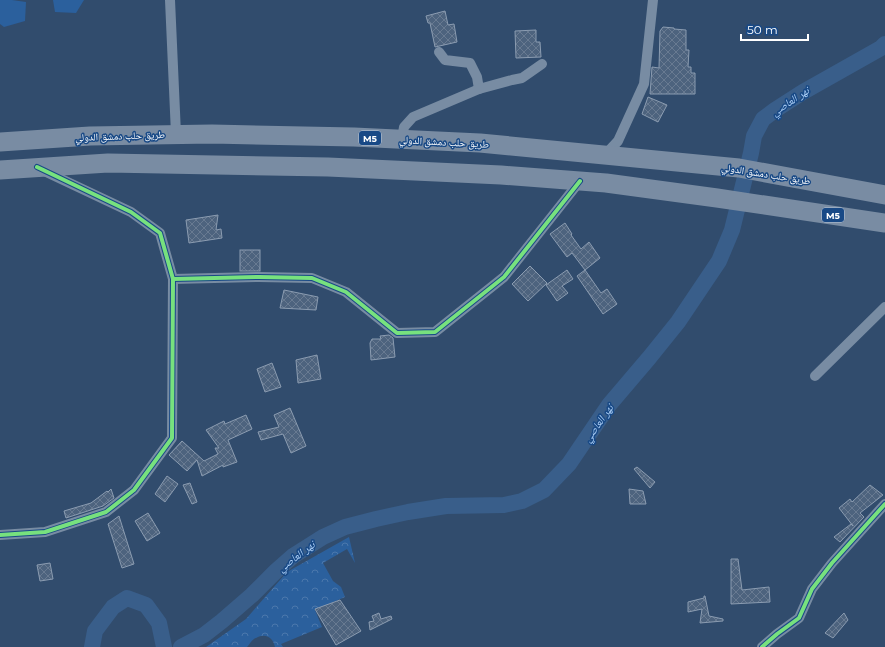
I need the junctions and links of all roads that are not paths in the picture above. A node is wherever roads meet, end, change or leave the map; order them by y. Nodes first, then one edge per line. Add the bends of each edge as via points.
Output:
1 (170, 0) edge
2 (653, 0) edge
3 (438, 52) dead end
4 (542, 64) dead end
5 (479, 89) junction
6 (176, 134) junction
7 (402, 140) junction
8 (0, 142) edge
9 (606, 155) junction
10 (37, 168) junction
11 (0, 170) edge
12 (580, 181) junction
13 (885, 195) edge
14 (885, 223) edge
15 (173, 279) junction
16 (885, 306) edge
17 (816, 376) dead end
18 (885, 504) edge
19 (0, 535) edge
20 (762, 647) edge

1 - 6 street
2 - 9 street via 644,84 618,141
3 - 5 street via 445,60 470,64 477,77
4 - 5 street via 522,78
5 - 7 street via 413,117 404,127
6 - 7 highway, طريق حلب دمشق الدولي / M5
6 - 8 highway, طريق حلب دمشق الدولي / M5
7 - 9 highway, طريق حلب دمشق الدولي / M5 via 480,143
9 - 13 highway, طريق حلب دمشق الدولي / M5 via 739,168
10 - 11 highway, M5
10 - 12 highway, M5 via 108,164 328,167
10 - 15 street via 132,212 160,233
12 - 14 highway, M5
12 - 15 street via 504,277 435,332 397,333 346,292 312,278
15 - 19 street via 172,438 134,490 106,512 45,532
16 - 17 street
18 - 20 street via 832,562 812,589 799,618

